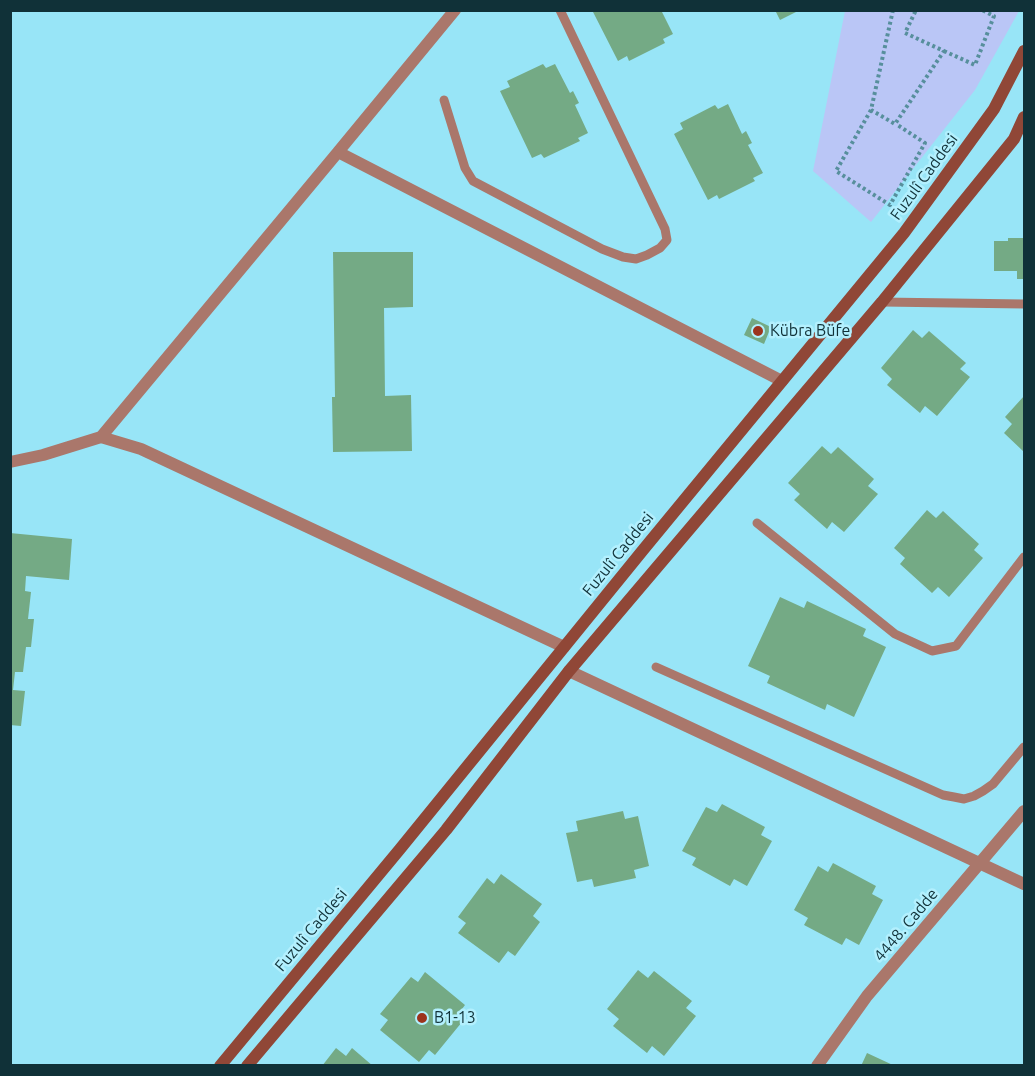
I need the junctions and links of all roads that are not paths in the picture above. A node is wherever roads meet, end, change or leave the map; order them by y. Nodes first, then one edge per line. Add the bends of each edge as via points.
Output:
1 (454, 10) edge
2 (560, 10) edge
3 (1024, 51) edge
4 (444, 100) dead end
5 (1024, 117) edge
6 (338, 152) junction
7 (882, 302) junction
8 (1024, 304) edge
9 (782, 381) junction
10 (101, 437) junction
11 (10, 462) edge
12 (757, 523) dead end
13 (1024, 557) edge
14 (564, 647) junction
15 (656, 667) dead end
16 (569, 671) junction
17 (1024, 747) edge
18 (1024, 811) edge
19 (980, 863) junction
20 (1024, 884) edge
21 (220, 1065) edge
22 (247, 1065) edge
23 (817, 1065) edge

1 - 6 street
2 - 4 lane via 665,229 667,240 660,248 636,259 623,257 473,181 465,168
3 - 9 street, Fuzulî Caddesi via 994,109 904,233
5 - 7 street via 1014,139
6 - 9 street
6 - 10 street
7 - 8 lane
7 - 16 street
9 - 14 street, Fuzulî Caddesi
10 - 11 street
10 - 14 street via 181,467
12 - 13 lane via 896,634 932,651 956,646
14 - 21 street, Fuzulî Caddesi
15 - 17 lane via 943,795 964,799 983,791
16 - 19 street
16 - 22 street via 446,830
18 - 19 street, 4448. Cadde
19 - 20 street
19 - 23 street, 4448. Cadde via 867,996

